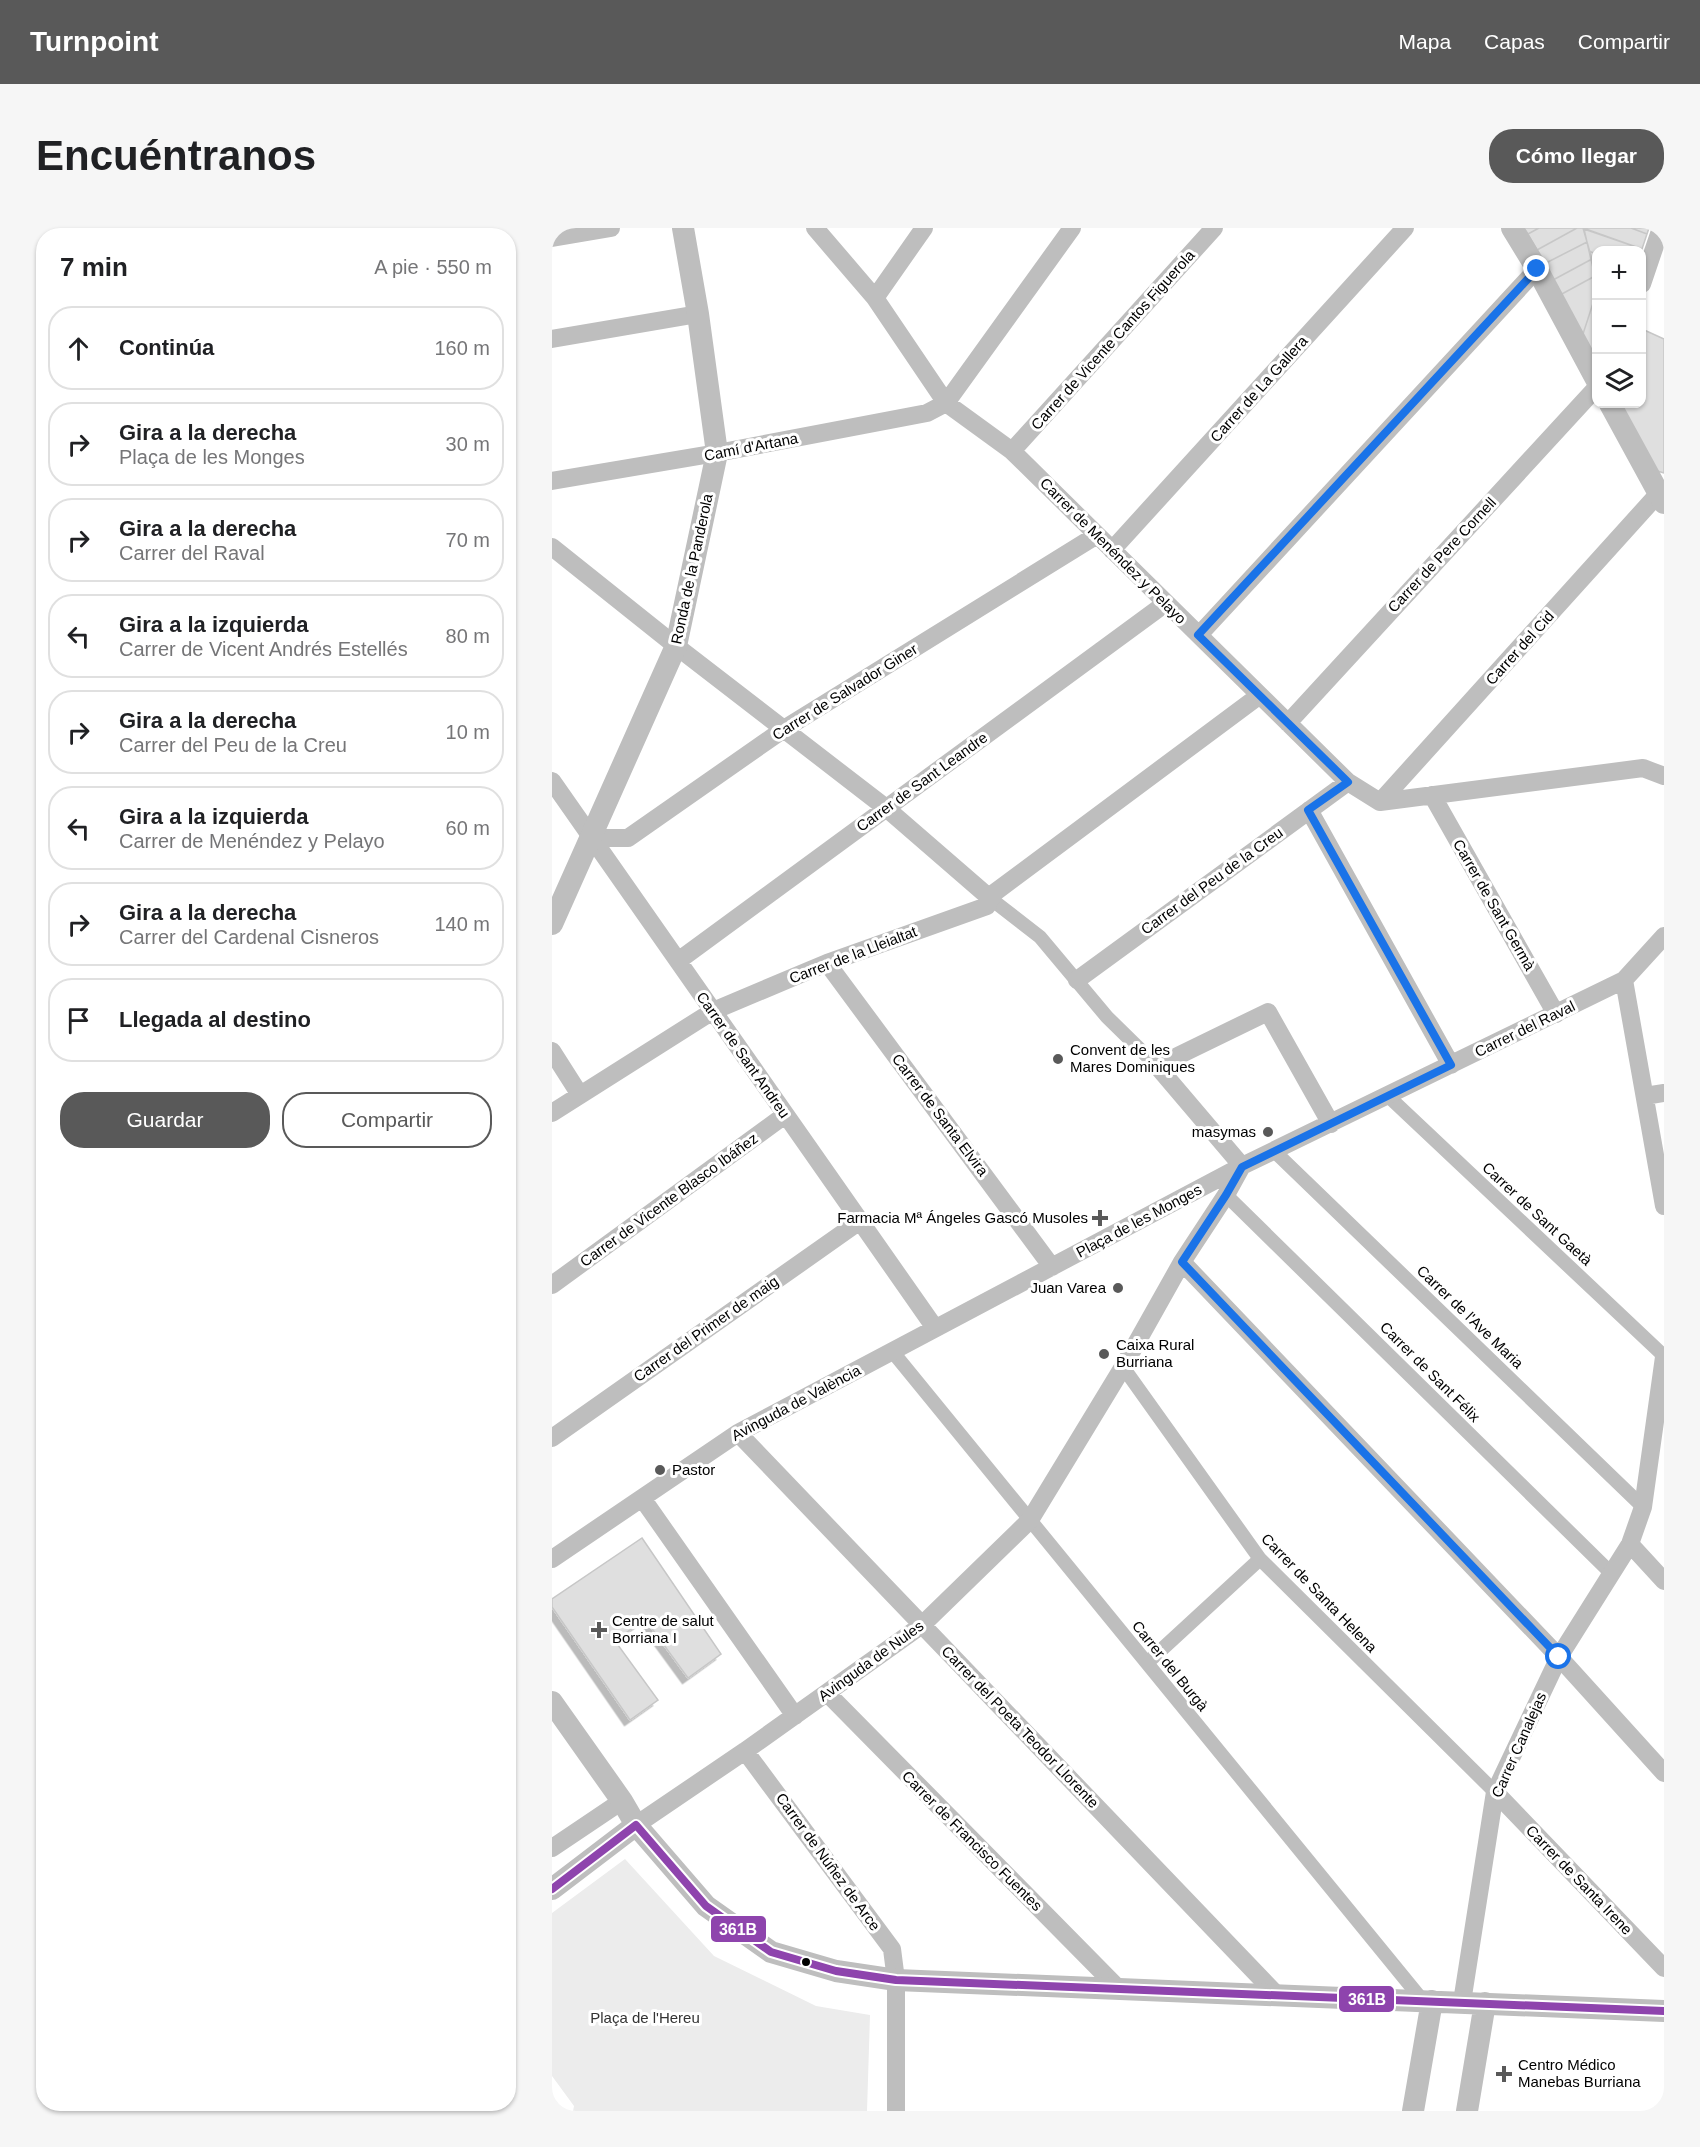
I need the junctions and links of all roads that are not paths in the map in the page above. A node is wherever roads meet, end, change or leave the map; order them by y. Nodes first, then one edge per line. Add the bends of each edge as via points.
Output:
1 (611, 228) edge
2 (683, 228) edge
3 (815, 228) edge
4 (924, 228) edge
5 (1072, 228) edge
6 (1214, 228) edge
7 (1405, 228) edge
8 (1512, 228) edge
9 (1661, 228) edge
10 (552, 238) edge
11 (1537, 269) junction
12 (1646, 270) edge
13 (875, 298) junction
14 (698, 314) junction
15 (552, 339) edge
16 (1592, 372) edge
17 (1592, 392) edge
18 (946, 402) junction
19 (1612, 408) edge
20 (1012, 451) junction
21 (717, 453) junction
22 (552, 481) edge
23 (1662, 495) edge
24 (1097, 535) junction
25 (552, 547) edge
26 (1112, 550) junction
27 (1167, 603) junction
28 (1198, 635) junction
29 (676, 646) junction
30 (1260, 695) junction
31 (1288, 723) junction
32 (784, 729) junction
33 (1664, 776) edge
34 (552, 781) edge
35 (1348, 782) junction
36 (1432, 795) junction
37 (1380, 802) junction
38 (886, 808) junction
39 (1308, 810) junction
40 (592, 838) junction
41 (991, 899) junction
42 (552, 924) edge
43 (1664, 936) edge
44 (678, 961) junction
45 (827, 963) junction
46 (1077, 980) junction
47 (1624, 980) junction
48 (713, 1011) junction
49 (1556, 1014) junction
50 (552, 1052) edge
51 (1451, 1065) junction
52 (1157, 1066) junction
53 (1664, 1093) edge
54 (580, 1095) junction
55 (1388, 1096) junction
56 (1645, 1096) junction
57 (552, 1113) edge
58 (785, 1115) junction
59 (1331, 1124) junction
60 (1274, 1151) junction
61 (1242, 1167) junction
62 (1226, 1195) junction
63 (1664, 1206) edge
64 (860, 1221) junction
65 (1182, 1262) junction
66 (1052, 1267) junction
67 (552, 1285) edge
68 (935, 1328) junction
69 (892, 1351) junction
70 (1664, 1357) edge
71 (1123, 1367) junction
72 (1661, 1403) edge
73 (738, 1433) junction
74 (552, 1438) edge
75 (642, 1498) junction
76 (1643, 1507) junction
77 (1030, 1520) junction
78 (1630, 1544) junction
79 (552, 1559) edge
80 (1260, 1559) junction
81 (1611, 1574) junction
82 (1664, 1581) edge
83 (922, 1625) junction
84 (1559, 1657) junction
85 (1147, 1664) junction
86 (826, 1693) junction
87 (552, 1702) edge
88 (795, 1716) junction
89 (745, 1751) junction
90 (1664, 1773) edge
91 (1495, 1792) junction
92 (622, 1801) junction
93 (636, 1825) junction
94 (552, 1848) edge
95 (552, 1889) edge
96 (1664, 1968) edge
97 (896, 1980) junction
98 (1118, 1988) junction
99 (1277, 1995) junction
100 (1427, 2001) junction
101 (1462, 2002) junction
102 (1485, 2003) junction
103 (1664, 2011) edge
104 (896, 2111) edge
105 (1413, 2111) edge
106 (1467, 2111) edge

1 - 10 street
2 - 14 street, Ronda de la Panderola
3 - 13 street, Carrer de Menéndez y Pelayo
4 - 13 street
5 - 18 street
6 - 20 street, Carrer de Vicente Cantos Figuerola
7 - 26 street, Carrer de La Gallera
8 - 11 street
9 - 12 street
11 - 16 street
11 - 28 street
13 - 18 street, Carrer de Menéndez y Pelayo
14 - 15 street
14 - 21 street, Ronda de la Panderola
17 - 31 street, Carrer de Pere Cornell
18 - 20 street, Carrer de Menéndez y Pelayo
18 - 21 street, Camí d'Artana via 927,413
19 - 23 street
20 - 24 street, Carrer de Menéndez y Pelayo
21 - 22 street, Camí d'Artana
21 - 29 street, Ronda de la Panderola
23 - 37 street, Carrer del Cid
24 - 26 street, Carrer de Menéndez y Pelayo
24 - 32 street, Carrer de Salvador Giner
25 - 29 street
26 - 27 street, Carrer de Menéndez y Pelayo
27 - 28 street, Carrer de Menéndez y Pelayo
27 - 38 street, Carrer de Sant Leandre
28 - 30 street, Carrer de Menéndez y Pelayo
29 - 32 street
29 - 40 street, Ronda de la Panderola
30 - 31 street, Carrer de Menéndez y Pelayo
30 - 41 street, Carrer de la Lleialtat
31 - 35 street, Carrer de Menéndez y Pelayo
32 - 38 street
32 - 40 street, Carrer de Salvador Giner via 628,838
33 - 36 street via 1643,768
34 - 40 street, Carrer de Sant Andreu
35 - 37 street, Carrer de Menéndez y Pelayo
35 - 39 street, Carrer del Peu de la Creu
36 - 37 street
36 - 49 street, Carrer de Sant Germà
38 - 41 street
38 - 44 street, Carrer de Sant Leandre
39 - 46 street, Carrer del Peu de la Creu
39 - 51 street
40 - 42 street, Ronda de la Panderola
40 - 44 street, Carrer de Sant Andreu
41 - 45 street, Carrer de la Lleialtat via 987,906
41 - 46 street via 1040,937
43 - 47 street, Carrer del Raval
44 - 48 street, Carrer de Sant Andreu
45 - 48 street, Carrer de la Lleialtat
45 - 66 street, Carrer de Santa Elvira
46 - 52 street via 1107,1017
47 - 49 street, Carrer del Raval
47 - 56 street
48 - 54 street, Carrer de la Lleialtat
48 - 58 street, Carrer de Sant Andreu
49 - 51 street, Carrer del Raval
50 - 54 street
51 - 55 street, Carrer del Raval
52 - 59 street via 1268,1012
52 - 61 street
53 - 56 street
54 - 57 street, Carrer de la Lleialtat
55 - 59 street, Carrer del Raval
55 - 70 street, Carrer de Sant Gaetà
56 - 63 street
58 - 64 street, Carrer de Sant Andreu
58 - 67 street, Carrer de Vicente Blasco Ibáñez
59 - 60 street, Carrer del Raval
60 - 61 street, Carrer del Raval
60 - 76 street, Carrer de l'Ave Maria
61 - 62 street, Plaça de les Monges
61 - 66 street, Plaça de les Monges
62 - 65 street, Plaça de les Monges
62 - 81 street, Carrer de Sant Félix
64 - 68 street, Carrer de Sant Andreu
64 - 74 street, Carrer del Primer de maig
65 - 71 street, Plaça de les Monges
65 - 84 street
66 - 68 street, Avinguda de València
68 - 69 street, Avinguda de València
69 - 73 street, Avinguda de València
69 - 77 street, Carrer del Burgà
70 - 72 street, Carrer Canalejas
71 - 77 street, Avinguda de Nules
71 - 80 street, Carrer de Santa Helena
72 - 76 street, Carrer Canalejas
73 - 75 street, Avinguda de València
73 - 83 street, Carrer del Poeta Teodor Llorente
75 - 79 street, Avinguda de València
75 - 88 street
76 - 78 street, Carrer Canalejas
77 - 83 street, Avinguda de Nules
77 - 85 street, Carrer del Burgà
78 - 81 street, Carrer Canalejas
78 - 82 street
80 - 85 street
80 - 91 street, Carrer de Santa Helena
81 - 84 street, Carrer Canalejas
83 - 86 street, Avinguda de Nules
83 - 99 street, Carrer del Poeta Teodor Llorente
84 - 90 street
84 - 91 street, Carrer Canalejas
85 - 100 street, Carrer del Burgà
86 - 88 street, Avinguda de Nules
86 - 98 street, Carrer de Francisco Fuentes
87 - 92 street
88 - 89 street, Avinguda de Nules
89 - 93 street, Avinguda de Nules
89 - 97 street, Carrer de Núñez de Arce via 892,1949
91 - 96 street, Carrer de Santa Irene
91 - 101 street, Carrer Canalejas
92 - 93 street
92 - 94 street
93 - 95 street, Avinguda de Nules
93 - 97 street via 706,1906 771,1952 836,1971
97 - 98 street
97 - 104 street, Carrer de Núñez de Arce
98 - 99 street
99 - 100 street
100 - 101 street
100 - 105 street
101 - 102 street
102 - 103 street
102 - 106 street

